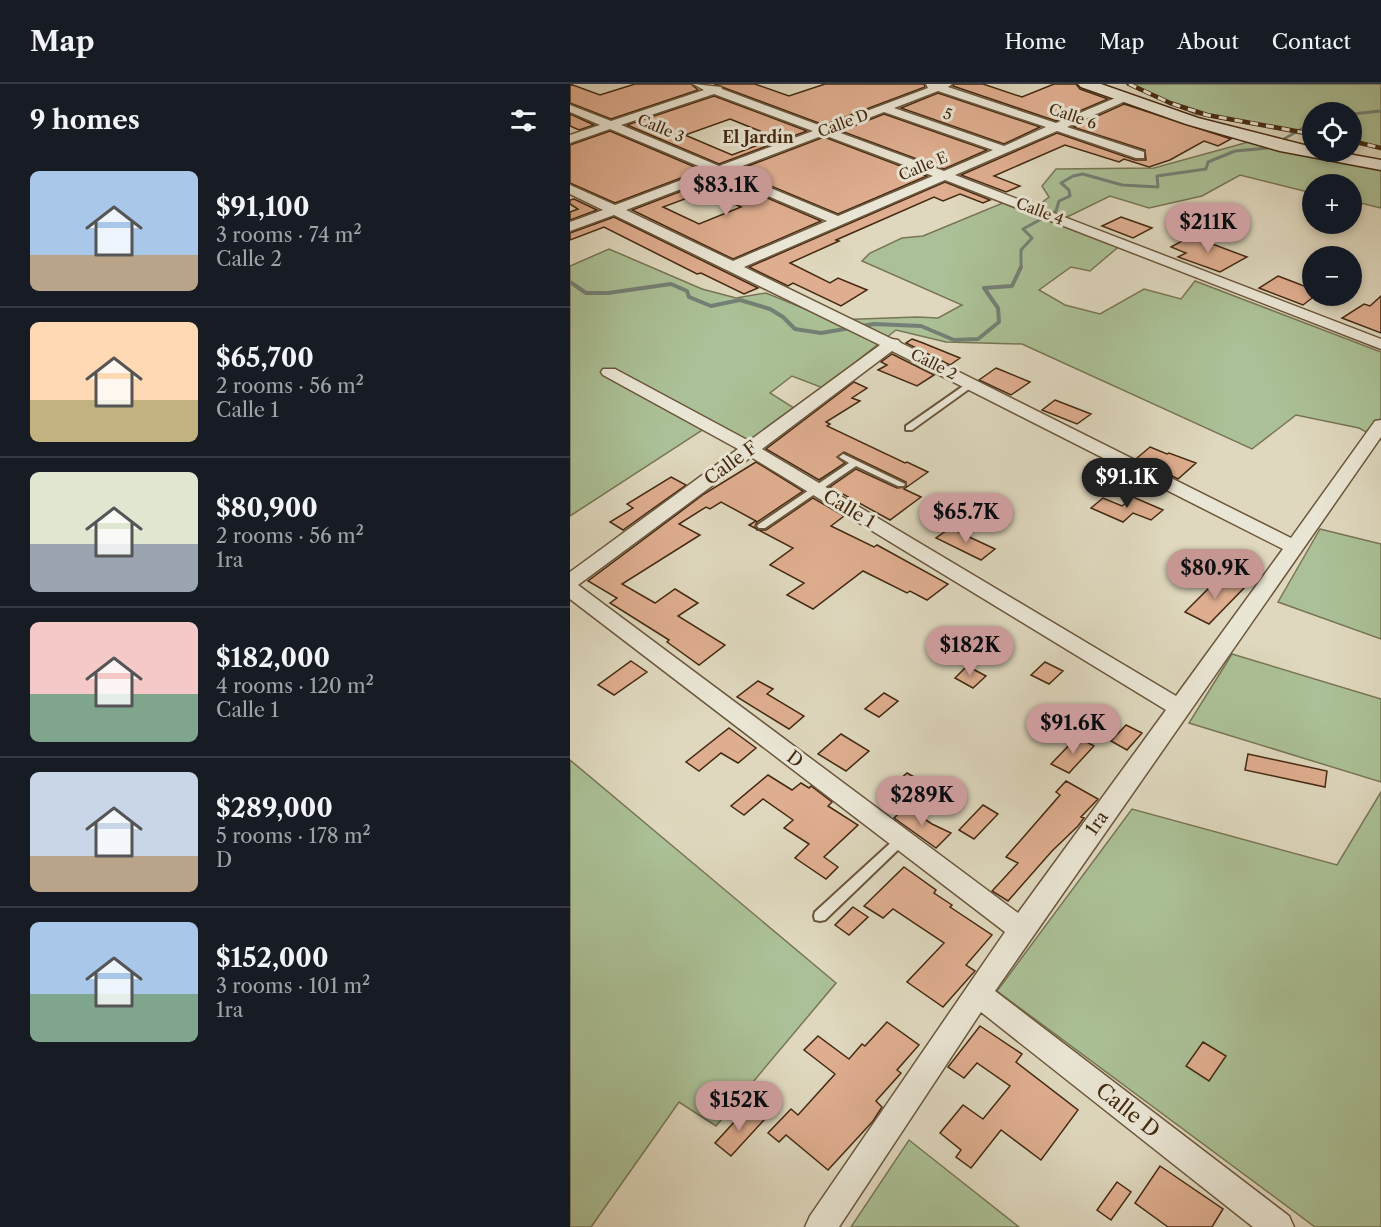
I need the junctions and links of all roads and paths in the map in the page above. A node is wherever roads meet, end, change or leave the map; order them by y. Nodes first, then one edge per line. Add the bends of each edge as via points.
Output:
1 (698, 84) edge
2 (734, 84) edge
3 (1086, 84) edge
4 (938, 85) edge
5 (714, 90) junction
6 (1124, 98) junction
7 (570, 108) edge
8 (884, 108) junction
9 (610, 125) junction
10 (1056, 126) junction
11 (823, 130) junction
12 (570, 138) edge
13 (1002, 150) junction
14 (1140, 155) dead end
15 (1381, 165) edge
16 (718, 171) junction
17 (944, 175) junction
18 (570, 189) edge
19 (614, 210) junction
20 (838, 221) junction
21 (570, 227) edge
22 (734, 266) junction
23 (892, 344) junction
24 (1381, 344) edge
25 (609, 372) dead end
26 (972, 384) junction
27 (1381, 425) edge
28 (909, 428) dead end
29 (750, 449) junction
30 (843, 457) dead end
31 (855, 463) junction
32 (902, 484) dead end
33 (817, 490) junction
34 (762, 526) dead end
35 (1294, 547) junction
36 (570, 582) edge
37 (570, 589) edge
38 (1178, 707) junction
39 (901, 840) junction
40 (820, 916) dead end
41 (1021, 930) junction
42 (978, 993) junction
43 (821, 1227) edge
44 (1278, 1227) edge

1 - 5 street, Calle 4
2 - 5 street
3 - 6 street
4 - 8 street, Calle D
4 - 10 street, Calle 6
5 - 9 street
5 - 11 street, Calle 4
6 - 10 street, Calle E
6 - 15 street via 1286,147
7 - 9 street, Calle 3
8 - 11 street, Calle D
8 - 13 street, 5
9 - 12 street
9 - 16 street, Calle 3
10 - 13 street, Calle E
10 - 14 street, Calle 6
11 - 16 street, Calle D
11 - 17 street, Calle 4
13 - 17 street, Calle E
16 - 19 street, Calle D
16 - 20 street, Calle 3
17 - 20 street, Calle E
17 - 24 street, Calle 4
18 - 19 street, Calle 2
19 - 21 street, Calle D
19 - 22 street, Calle 2
20 - 22 street, Calle E
22 - 23 street, Calle 2
23 - 26 street, Calle 2
23 - 29 street, Calle F
25 - 29 street, Calle 1
26 - 28 lane
26 - 35 street, Calle 2
27 - 35 street, 1ra
29 - 33 street, Calle 1
29 - 36 street, Calle F
30 - 31 lane
31 - 32 lane
31 - 33 lane
33 - 34 lane
33 - 38 street, Calle 1
35 - 38 street, 1ra
37 - 39 street, D
38 - 41 street, 1ra
39 - 40 lane
39 - 41 street, D
41 - 42 street, 1ra
42 - 43 street, 1ra
42 - 44 street, Calle D

